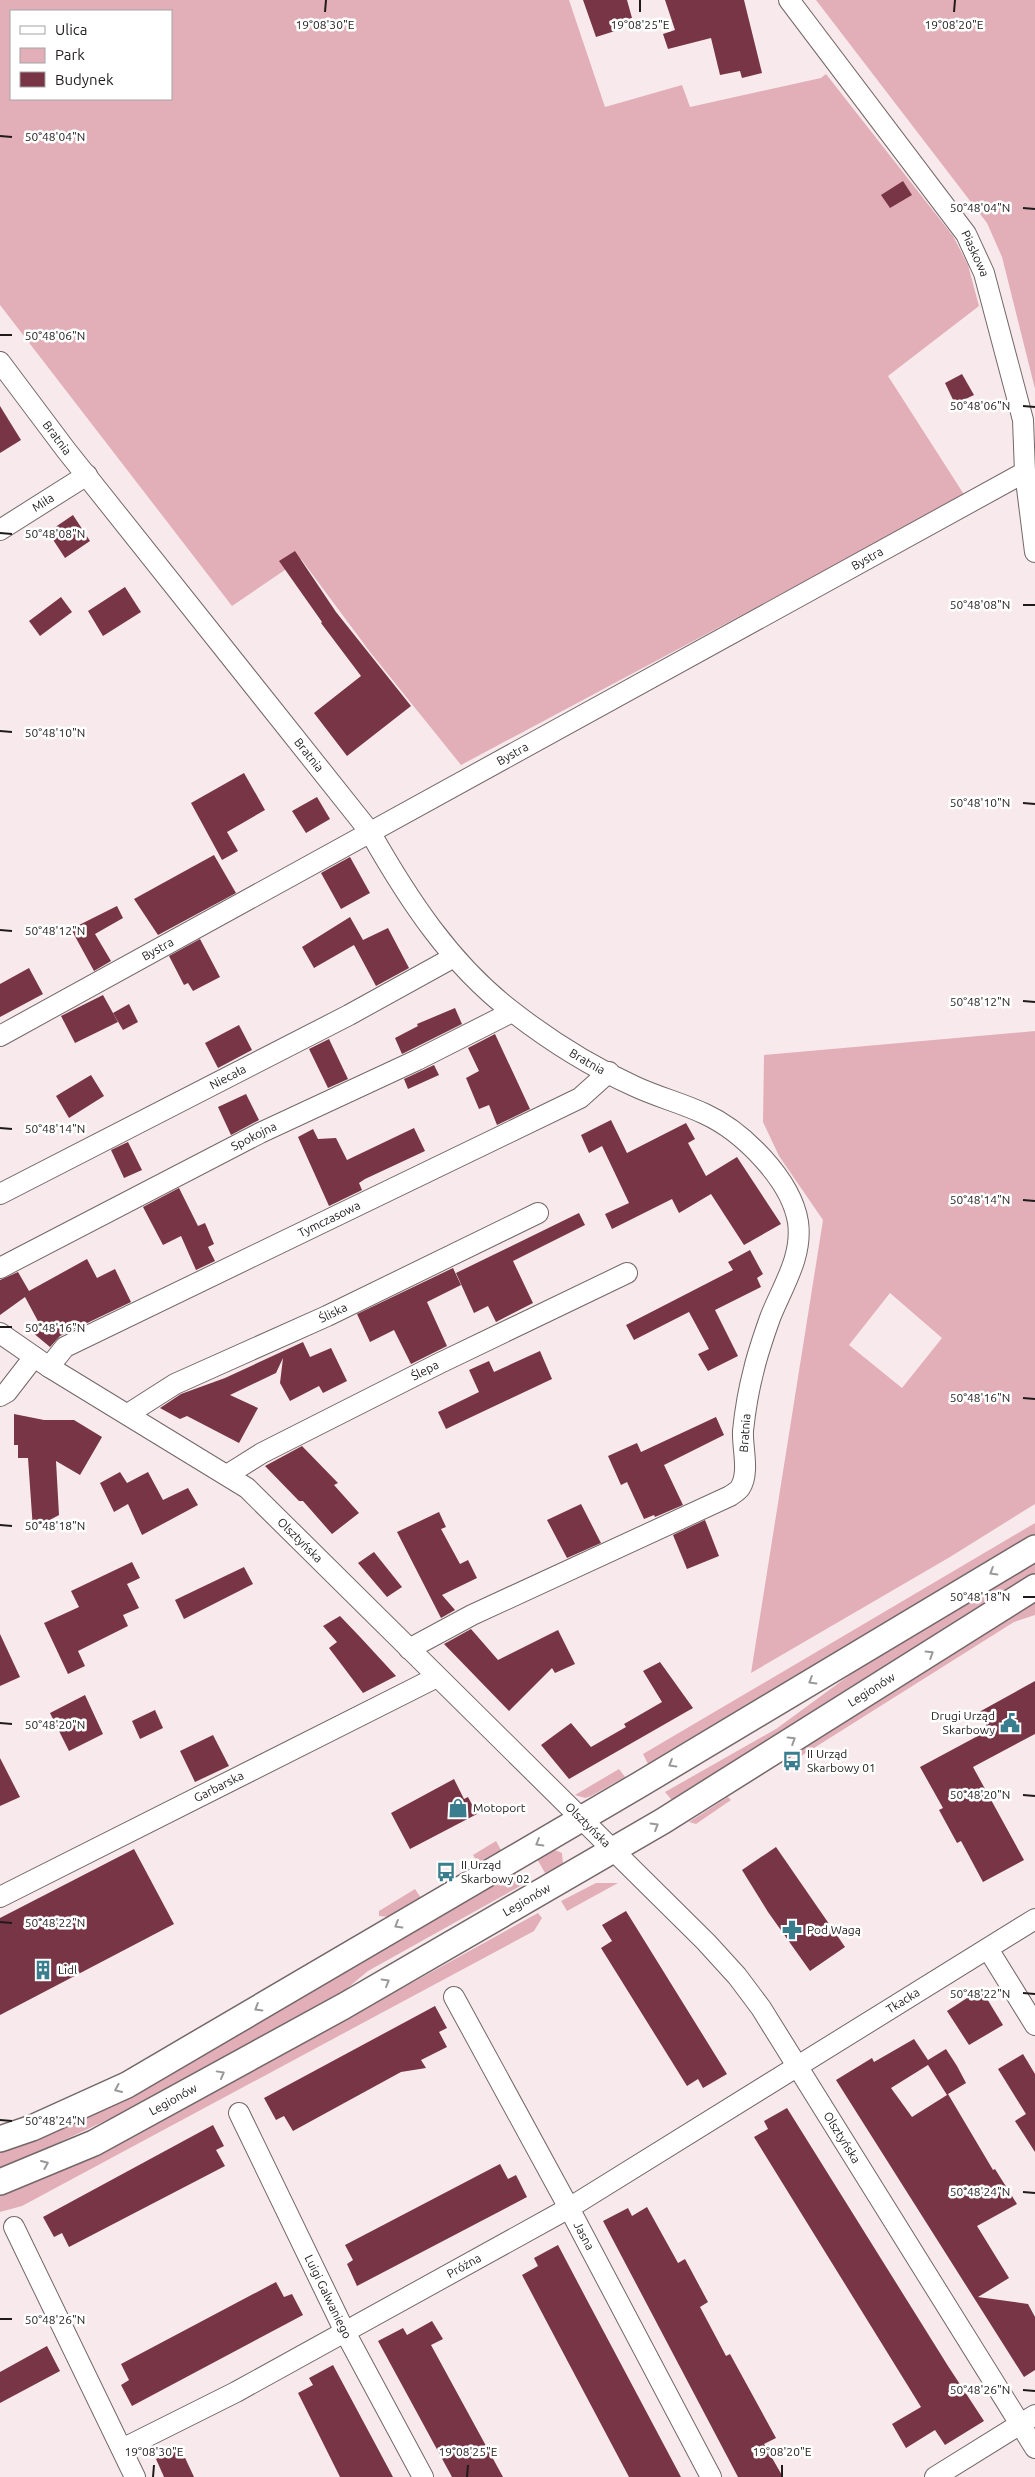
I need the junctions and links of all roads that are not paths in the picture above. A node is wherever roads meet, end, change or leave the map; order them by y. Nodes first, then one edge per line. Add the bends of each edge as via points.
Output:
1 (788, 0) edge
2 (0, 362) edge
3 (1025, 472) junction
4 (87, 475) junction
5 (0, 530) edge
6 (1035, 552) edge
7 (370, 832) junction
8 (454, 957) junction
9 (512, 1012) junction
10 (0, 1036) edge
11 (609, 1072) junction
12 (0, 1194) edge
13 (538, 1213) dead end
14 (0, 1268) edge
15 (627, 1273) dead end
16 (0, 1333) edge
17 (42, 1362) junction
18 (0, 1396) edge
19 (128, 1414) junction
20 (227, 1475) junction
21 (1035, 1548) edge
22 (1035, 1587) edge
23 (410, 1649) junction
24 (437, 1677) junction
25 (581, 1819) junction
26 (613, 1851) junction
27 (0, 1898) edge
28 (1035, 1919) edge
29 (988, 1949) junction
30 (454, 1998) dead end
31 (1035, 2025) edge
32 (797, 2067) junction
33 (239, 2113) dead end
34 (0, 2139) edge
35 (0, 2182) edge
36 (569, 2208) junction
37 (14, 2227) dead end
38 (345, 2332) junction
39 (1027, 2420) edge
40 (122, 2448) junction
41 (1035, 2448) edge
42 (135, 2477) edge
43 (423, 2477) edge
44 (711, 2477) edge
45 (935, 2477) edge

1 - 3 street, Piaskowa via 966,234 984,273 1023,420
2 - 4 street, Bratnia
3 - 6 street, Piaskowa
3 - 7 street, Bystra
4 - 5 street, Miła
4 - 7 street, Bratnia
7 - 8 street, Bratnia via 395,876
7 - 10 street, Bystra
8 - 9 street, Bratnia
8 - 12 street, Niecała via 349,1015
9 - 11 street, Bratnia
9 - 14 street, Spokojna via 260,1132
11 - 17 street, Tymczasowa via 580,1098 65,1347
11 - 23 street, Bratnia via 634,1086 706,1114 744,1140 770,1167 791,1200 798,1222 799,1243 792,1270 770,1318 753,1370 743,1431 744,1474 740,1488 730,1496 472,1615
13 - 19 street, Śliska via 327,1316 175,1384
15 - 20 street, Ślepa via 440,1363 262,1453
16 - 17 street, Olsztyńska
17 - 18 street, Tymczasowa
17 - 19 street, Olsztyńska
19 - 20 street, Olsztyńska
20 - 23 street, Olsztyńska via 247,1488
21 -> 25 street
26 -> 22 street, Legionów
23 - 24 street, Olsztyńska
24 - 25 street, Olsztyńska
24 - 27 street, Garbarska
25 - 26 street, Olsztyńska
25 -> 34 street via 127,2085
26 - 32 street, Olsztyńska via 737,1976
35 -> 26 street, Legionów via 94,2143 344,2006
28 - 29 street, Tkacka
29 - 31 street
29 - 32 street, Tkacka
30 - 36 street, Jasna
32 - 36 street, Próżna
32 - 39 street, Olsztyńska
33 - 38 street, Luigi Galwaniego
36 - 38 street, Próżna
36 - 44 street, Jasna
37 - 40 street
38 - 40 street, Próżna via 236,2392
38 - 43 street, Luigi Galwaniego
39 - 41 street, Olsztyńska
39 - 45 street
40 - 42 street

